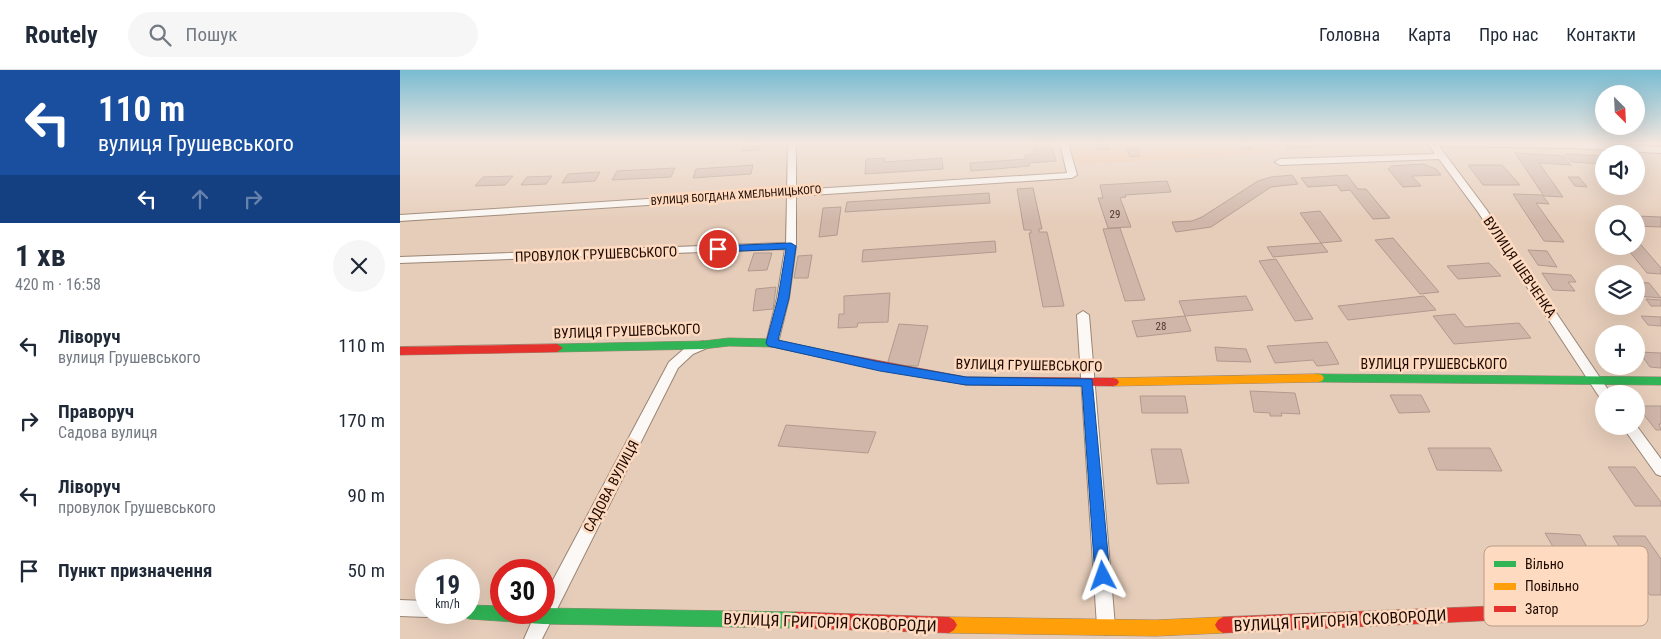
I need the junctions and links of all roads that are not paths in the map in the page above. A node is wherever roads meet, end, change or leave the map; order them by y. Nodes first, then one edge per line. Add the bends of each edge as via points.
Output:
1 (791, 170) edge
2 (1071, 170) edge
3 (1452, 170) edge
4 (791, 192) junction
5 (400, 218) edge
6 (791, 246) junction
7 (400, 260) edge
8 (1084, 315) dead end
9 (772, 343) junction
10 (703, 344) junction
11 (400, 352) edge
12 (1595, 380) junction
13 (1661, 381) edge
14 (1087, 382) junction
15 (1599, 385) edge
16 (1636, 435) edge
17 (1661, 470) edge
18 (555, 593) edge
19 (400, 608) edge
20 (415, 609) edge
21 (1484, 614) edge
22 (555, 616) edge
23 (540, 624) edge
24 (1106, 626) junction
25 (1157, 634) edge
26 (533, 639) edge

1 - 4 street
2 - 4 street, ВУЛИЦЯ БОГДАНА ХМЕЛЬНИЦЬКОГО via 1072,175
3 - 12 street, ВУЛИЦЯ ШЕВЧЕНКА
4 - 5 street, ВУЛИЦЯ БОГДАНА ХМЕЛЬНИЦЬКОГО
4 - 6 street
6 - 7 street, ПРОВУЛОК ГРУШЕВСЬКОГО
6 - 9 street via 784,298
8 - 14 street
9 - 10 street, ВУЛИЦЯ ГРУШЕВСЬКОГО
9 - 14 street, ВУЛИЦЯ ГРУШЕВСЬКОГО via 966,381
10 - 11 street, ВУЛИЦЯ ГРУШЕВСЬКОГО
10 - 18 street, САДОВА ВУЛИЦЯ via 688,351 673,365
12 - 13 street, ВУЛИЦЯ ГРУШЕВСЬКОГО
12 - 14 street, ВУЛИЦЯ ГРУШЕВСЬКОГО via 1338,378
12 - 15 street, ВУЛИЦЯ ШЕВЧЕНКА
14 - 24 street
16 - 17 street
19 - 20 street
21 - 25 street, ВУЛИЦЯ ГРИГОРІЯ СКОВОРОДИ
22 - 24 street, ВУЛИЦЯ ГРИГОРІЯ СКОВОРОДИ
23 - 26 street, САДОВА ВУЛИЦЯ
24 - 25 street, ВУЛИЦЯ ГРИГОРІЯ СКОВОРОДИ

